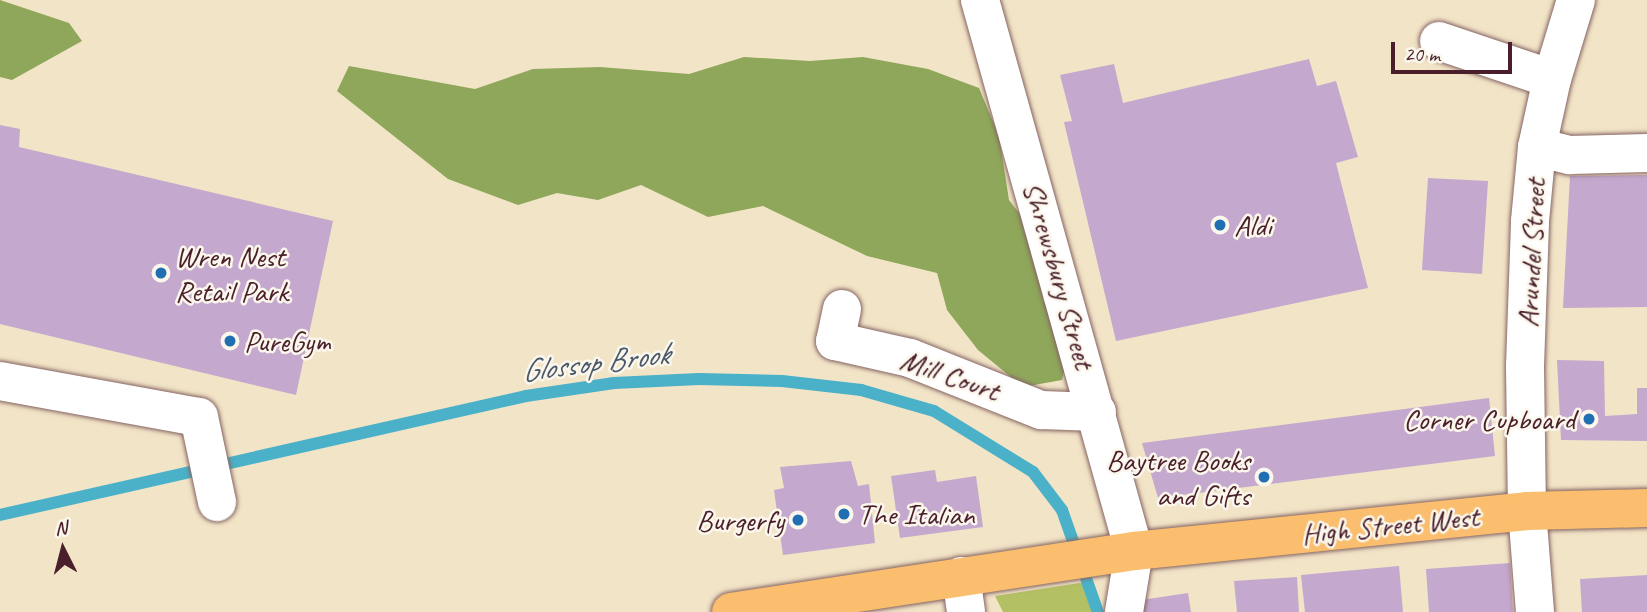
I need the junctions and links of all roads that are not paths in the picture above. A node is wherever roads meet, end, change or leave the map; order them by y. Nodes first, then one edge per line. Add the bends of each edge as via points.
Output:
1 (980, 0) edge
2 (1576, 0) edge
3 (1439, 41) dead end
4 (1552, 79) junction
5 (1537, 147) junction
6 (1647, 153) edge
7 (842, 309) dead end
8 (0, 381) edge
9 (1097, 412) junction
10 (217, 502) dead end
11 (1647, 508) edge
12 (1527, 511) junction
13 (1134, 551) junction
14 (964, 594) edge
15 (785, 609) edge
16 (731, 612) edge
17 (1124, 612) edge
18 (1535, 612) edge

1 - 9 street, Shrewsbury Street
2 - 4 street, Arundel Street
3 - 4 street
4 - 5 street, Arundel Street
5 - 6 street via 1570,155
5 - 12 street, Arundel Street via 1525,352
7 - 9 street, Mill Court via 835,341 910,358 1041,410
8 - 10 street via 199,417
9 - 13 street, Shrewsbury Street
11 - 12 main road, High Street West
12 - 13 main road, High Street West
12 - 18 street, Arundel Street
13 - 14 main road, High Street West via 1041,564
13 - 17 street
14 - 15 main road
15 - 16 main road

